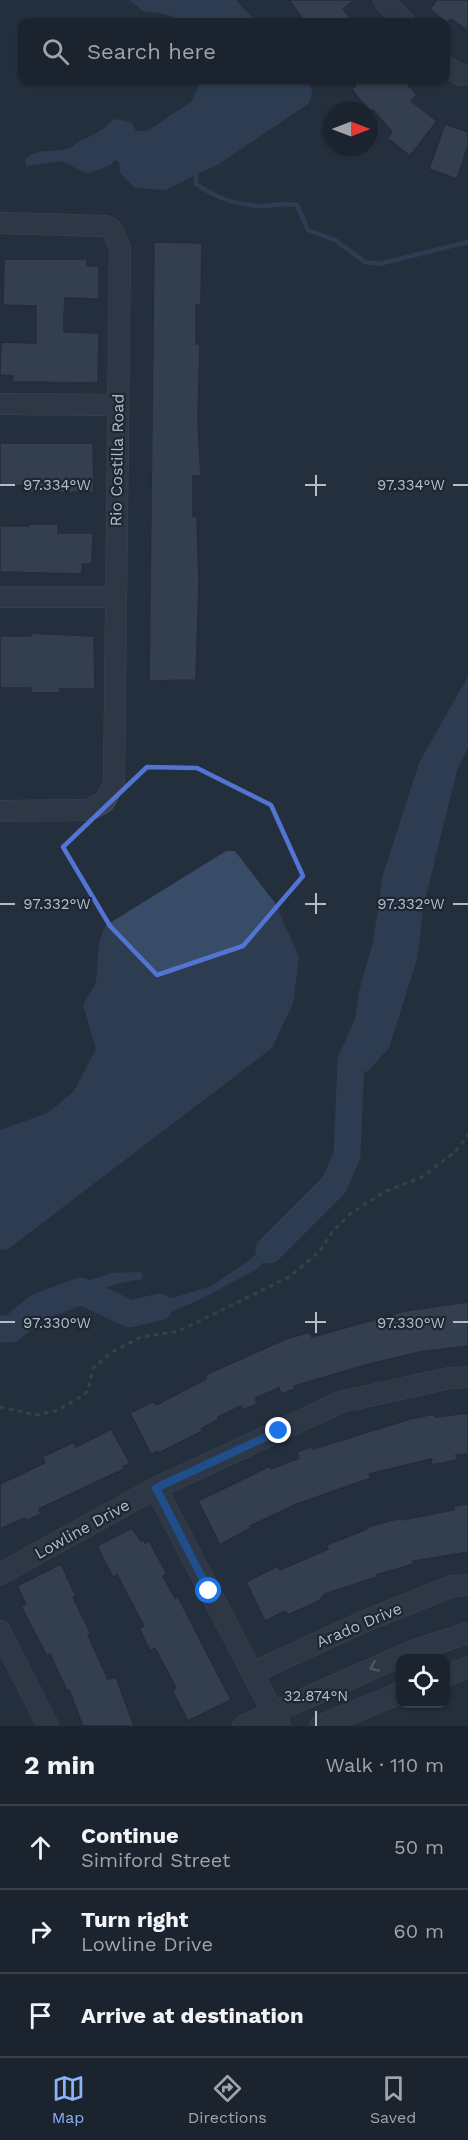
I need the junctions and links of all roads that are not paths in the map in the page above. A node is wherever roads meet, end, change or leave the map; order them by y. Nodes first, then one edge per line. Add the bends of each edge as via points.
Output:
1 (384, 0) edge
2 (400, 18) edge
3 (0, 224) edge
4 (0, 404) edge
5 (117, 405) junction
6 (0, 597) edge
7 (116, 597) junction
8 (0, 811) edge
9 (468, 1377) edge
10 (156, 1488) junction
11 (0, 1574) edge
12 (468, 1585) edge
13 (0, 1631) edge
14 (468, 1633) edge
15 (468, 1668) edge
16 (252, 1673) junction
17 (450, 1674) edge
18 (396, 1695) edge
19 (276, 1718) edge
20 (48, 1726) edge
21 (243, 1726) edge
22 (320, 1726) edge

1 - 2 street
3 - 5 street, Rio Costilla Road via 97,225 113,231 120,248
4 - 5 street
5 - 7 street, Rio Costilla Road
6 - 7 street
7 - 8 street, Rio Costilla Road via 115,774 111,794 89,810
9 - 10 street, Lowline Drive via 341,1402
10 - 11 street, Lowline Drive
10 - 16 street
12 - 16 street, Arado Drive via 452,1586 363,1622
13 - 20 street
14 -> 19 street via 410,1652
15 - 17 street
16 - 19 street
18 - 22 street
19 - 21 street

